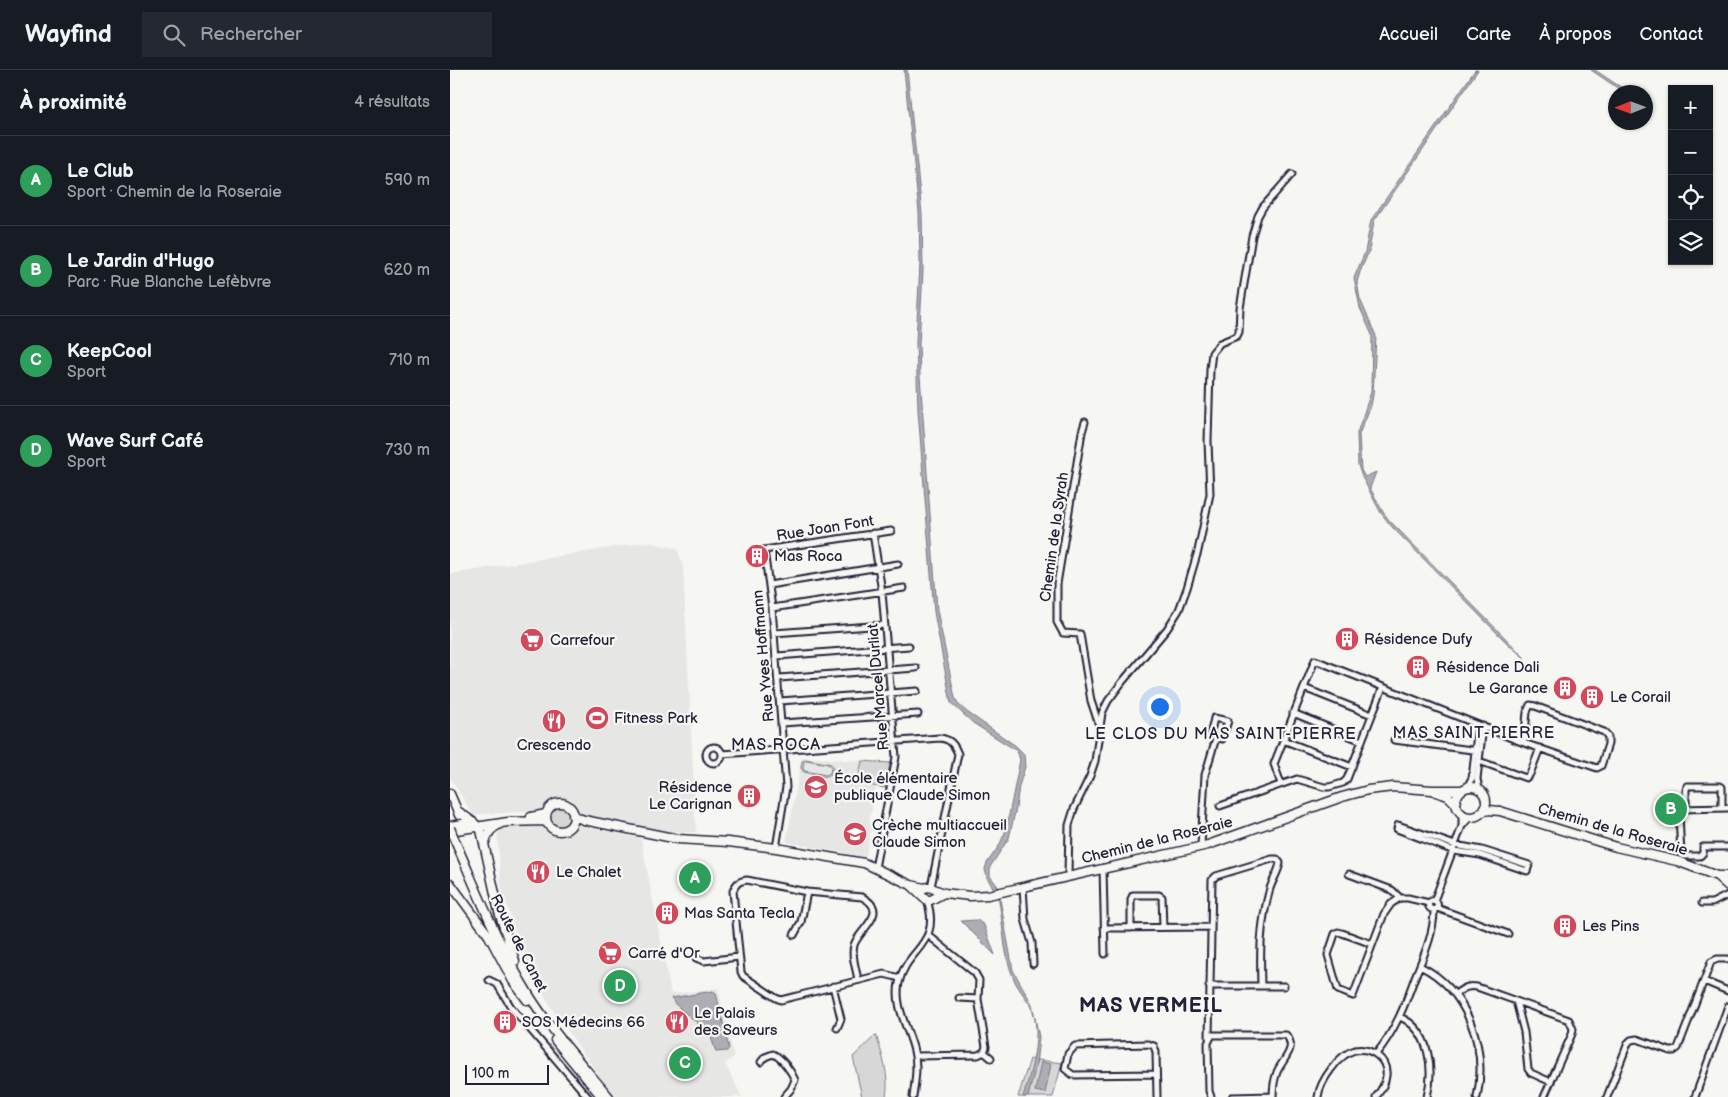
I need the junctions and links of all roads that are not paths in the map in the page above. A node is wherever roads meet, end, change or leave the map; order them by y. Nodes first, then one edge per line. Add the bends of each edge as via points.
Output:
1 (1292, 174) dead end
2 (1085, 422) dead end
3 (890, 531) dead end
4 (874, 533) junction
5 (764, 550) joint
6 (898, 564) dead end
7 (879, 568) junction
8 (769, 585) junction
9 (904, 588) dead end
10 (882, 592) junction
11 (772, 608) junction
12 (885, 625) junction
13 (774, 633) junction
14 (909, 646) dead end
15 (887, 648) junction
16 (776, 656) junction
17 (916, 668) dead end
18 (888, 670) junction
19 (779, 678) junction
20 (1383, 687) junction
21 (1304, 688) junction
22 (918, 691) dead end
23 (890, 693) junction
24 (780, 701) junction
25 (1293, 713) junction
26 (918, 714) dead end
27 (1372, 715) junction
28 (892, 716) junction
29 (782, 723) junction
30 (1100, 726) junction
31 (1480, 726) junction
32 (1216, 738) junction
33 (1283, 740) junction
34 (1394, 740) dead end
35 (1362, 741) junction
36 (894, 742) junction
37 (1524, 743) junction
38 (1540, 748) junction
39 (784, 750) junction
40 (1477, 751) junction
41 (722, 754) dead end
42 (1479, 761) junction
43 (1352, 767) junction
44 (1281, 784) junction
45 (1464, 788) junction
46 (1479, 789) junction
47 (1432, 790) junction
48 (450, 794) edge
49 (1486, 799) junction
50 (1456, 804) junction
51 (1220, 806) dead end
52 (1725, 808) edge
53 (1686, 809) junction
54 (1500, 811) junction
55 (459, 812) junction
56 (1481, 812) junction
57 (546, 814) junction
58 (1462, 814) junction
59 (1470, 817) junction
60 (573, 820) junction
61 (508, 822) junction
62 (547, 823) junction
63 (475, 824) junction
64 (1462, 826) junction
65 (452, 828) edge
66 (452, 841) edge
67 (484, 842) junction
68 (1201, 846) junction
69 (1728, 847) edge
70 (776, 848) junction
71 (1455, 848) junction
72 (875, 868) junction
73 (1103, 868) junction
74 (1350, 874) dead end
75 (1068, 876) junction
76 (1717, 876) junction
77 (1728, 876) edge
78 (450, 883) edge
79 (1728, 886) edge
80 (1023, 887) junction
81 (807, 892) junction
82 (929, 893) junction
83 (1728, 895) edge
84 (1400, 898) junction
85 (1432, 902) junction
86 (1702, 903) dead end
87 (1436, 909) junction
88 (1163, 927) junction
89 (1210, 927) junction
90 (1104, 928) junction
91 (1131, 928) junction
92 (1508, 934) dead end
93 (794, 935) dead end
94 (928, 935) junction
95 (1372, 944) junction
96 (1105, 954) dead end
97 (739, 957) junction
98 (696, 958) dead end
99 (1728, 959) edge
100 (1033, 964) dead end
101 (1420, 966) junction
102 (900, 978) junction
103 (489, 980) dead end
104 (858, 980) junction
105 (1704, 981) junction
106 (833, 986) junction
107 (1209, 986) junction
108 (1261, 986) junction
109 (1284, 986) dead end
110 (1728, 991) edge
111 (1455, 994) junction
112 (959, 998) dead end
113 (978, 999) junction
114 (1516, 1001) junction
115 (1728, 1006) edge
116 (537, 1011) junction
117 (1400, 1017) junction
118 (838, 1028) dead end
119 (1210, 1038) junction
120 (984, 1052) junction
121 (1376, 1054) junction
122 (915, 1056) junction
123 (991, 1058) dead end
124 (761, 1062) dead end
125 (1156, 1074) junction
126 (1551, 1082) junction
127 (1273, 1096) edge
128 (588, 1097) edge
129 (602, 1097) edge
130 (608, 1097) edge
131 (784, 1097) edge
132 (913, 1097) edge
133 (1157, 1097) edge
134 (1210, 1097) edge
135 (1232, 1097) edge
136 (1318, 1097) edge
137 (1376, 1097) edge
138 (1427, 1097) edge
139 (1477, 1097) edge
140 (1544, 1097) edge
141 (1607, 1097) edge
142 (1695, 1097) edge

1 - 30 street via 1258,216 1240,308 1239,332 1220,343 1212,353 1208,441 1210,494 1198,551 1179,610 1108,701
2 - 30 street, Chemin de la Syrah via 1057,584 1057,622 1062,633 1080,634 1090,695
3 - 4 street, Rue Joan Font
4 - 5 street, Rue Joan Font
4 - 7 street, Rue Marcel Durliat
5 - 8 street, Rue Yves Hoffmann
6 - 7 street
7 - 8 street
7 - 10 street, Rue Marcel Durliat
8 - 11 street, Rue Yves Hoffmann
9 - 10 street
10 - 11 street
10 - 12 street, Rue Marcel Durliat
11 - 13 street, Rue Yves Hoffmann
12 - 13 street
12 - 15 street, Rue Marcel Durliat
13 - 16 street, Rue Yves Hoffmann
14 - 15 street
15 - 16 street
15 - 18 street, Rue Marcel Durliat
16 - 19 street, Rue Yves Hoffmann
17 - 18 street
18 - 19 street
18 - 23 street, Rue Marcel Durliat
19 - 24 street, Rue Yves Hoffmann
20 - 21 street via 1315,660
20 - 27 street
20 - 31 street
21 - 25 street
21 - 27 street
22 - 23 street
23 - 24 street
23 - 28 street, Rue Marcel Durliat
24 - 29 street, Rue Yves Hoffmann
25 - 33 street
25 - 35 street
26 - 28 street
27 - 35 street
28 - 29 street
28 - 36 street, Rue Marcel Durliat
29 - 39 street, Rue Yves Hoffmann
30 - 75 street via 1095,761 1069,825
31 - 37 street
31 - 40 street
32 - 32 street via 1222,740 1228,721 1214,718 1210,736
32 - 68 street via 1206,776
33 - 43 street
33 - 44 street via 1274,764
34 - 40 street
35 - 43 street
36 - 39 street
36 - 72 street, Rue Marcel Durliat via 896,756
36 - 82 street via 948,739 958,754
37 - 38 street
37 - 38 street via 1530,706 1604,732 1608,738 1601,766 1597,768
38 - 42 street via 1526,778
39 - 41 street
39 - 70 street, Rue Yves Hoffmann via 786,787
40 - 42 street
40 - 45 street via 1472,778
42 - 46 street
43 - 44 street via 1343,783 1329,787 1297,779
44 - 51 street
45 - 46 street
45 - 47 street, Chemin de la Roseraie
45 - 50 street via 1456,798
46 - 49 street
47 - 50 street, Chemin de la Roseraie via 1448,796
47 - 68 street, Chemin de la Roseraie via 1393,787 1368,790
48 - 55 street
49 - 54 street, Chemin de la Roseraie
49 - 56 street
50 - 58 street
52 - 53 street
52 - 53 street via 1722,787 1689,786
53 - 69 street via 1679,809 1681,855 1700,856 1703,847
54 - 56 street, Chemin de la Roseraie
54 - 76 street, Chemin de la Roseraie via 1616,847 1677,861
55 - 63 street
55 - 65 street via 460,819
56 - 59 street
57 - 60 street via 551,807 560,804 570,808
57 - 62 street
57 - 63 street
58 - 59 street
58 - 64 street
59 - 64 street
60 - 62 street via 566,830 558,831 552,830
60 - 70 street, Chemin de la Roseraie via 678,839
61 - 62 street
61 - 63 street
61 - 67 street via 494,827
63 - 65 street
63 - 67 street
64 - 71 street
65 - 66 street, Route de Canet, bridge
66 - 116 street, Route de Canet
67 - 116 street via 510,950
68 - 73 street, Chemin de la Roseraie
70 - 72 street, Chemin de la Roseraie via 864,863
71 - 71 street via 1398,825 1396,829
71 - 71 street via 1480,855 1527,871 1528,866 1482,850
71 - 85 street
72 - 82 street, Chemin de la Roseraie
73 - 75 street, Chemin de la Roseraie
73 - 90 street
74 - 84 street via 1392,890
75 - 80 street, Chemin de la Roseraie
76 - 77 street, Chemin de la Roseraie
76 - 79 street, Chemin de la Roseraie
78 - 116 street via 489,936 513,981
80 - 82 street, Chemin de la Roseraie via 986,895
80 - 100 street
81 - 93 street via 801,922
81 - 97 street via 747,880 735,885
81 - 104 street via 862,897 873,906 873,918 854,948
82 - 94 street
83 - 86 street via 1712,903
84 - 85 street
84 - 95 street via 1384,914
85 - 87 street via 1430,909
87 - 92 street
87 - 101 street via 1431,937
88 - 89 street
88 - 91 street
88 - 91 street via 1162,897 1133,895
89 - 107 street
89 - 108 street via 1212,880 1216,876 1272,859 1279,860 1279,870 1270,889 1262,921
90 - 91 street
90 - 96 street
94 - 102 street
94 - 113 street via 975,973 979,980
95 - 95 street via 1353,996 1338,990 1328,955 1335,934 1342,933
97 - 98 street via 704,961
97 - 106 street via 743,976 781,1000
99 - 105 street via 1711,962
101 - 111 street
101 - 117 street
102 - 104 street via 884,974
102 - 122 street via 899,1005
103 - 128 street via 497,984 511,1007
104 - 106 street
105 - 110 street
105 - 141 street via 1678,1048 1670,1051 1632,1040
106 - 118 street via 841,1019
107 - 108 street
107 - 119 street
108 - 109 street
111 - 114 street via 1471,986
111 - 139 street via 1476,1040 1480,1061
112 - 113 street
113 - 120 street via 986,1047
114 - 126 street via 1528,1069
114 - 126 street via 1564,1017 1572,1023 1572,1034
115 - 142 street
116 - 129 street, Route de Canet via 564,1052
116 - 130 street, Route de Canet
117 - 121 street
117 - 138 street via 1413,1025 1426,1047 1430,1069
119 - 127 street via 1212,1035 1286,1036 1291,1048 1277,1071
119 - 134 street
120 - 122 street via 978,1055
120 - 123 street
121 - 136 street via 1369,1050 1354,1050 1346,1055 1324,1079
121 - 137 street via 1383,1061 1386,1073 1384,1086
122 - 132 street
124 - 131 street via 773,1054 792,1073 795,1080
125 - 125 street via 1156,1052 1154,1046 1148,1044 1075,1046 1068,1054 1064,1070 1073,1075
125 - 133 street
126 - 140 street
127 - 135 street

